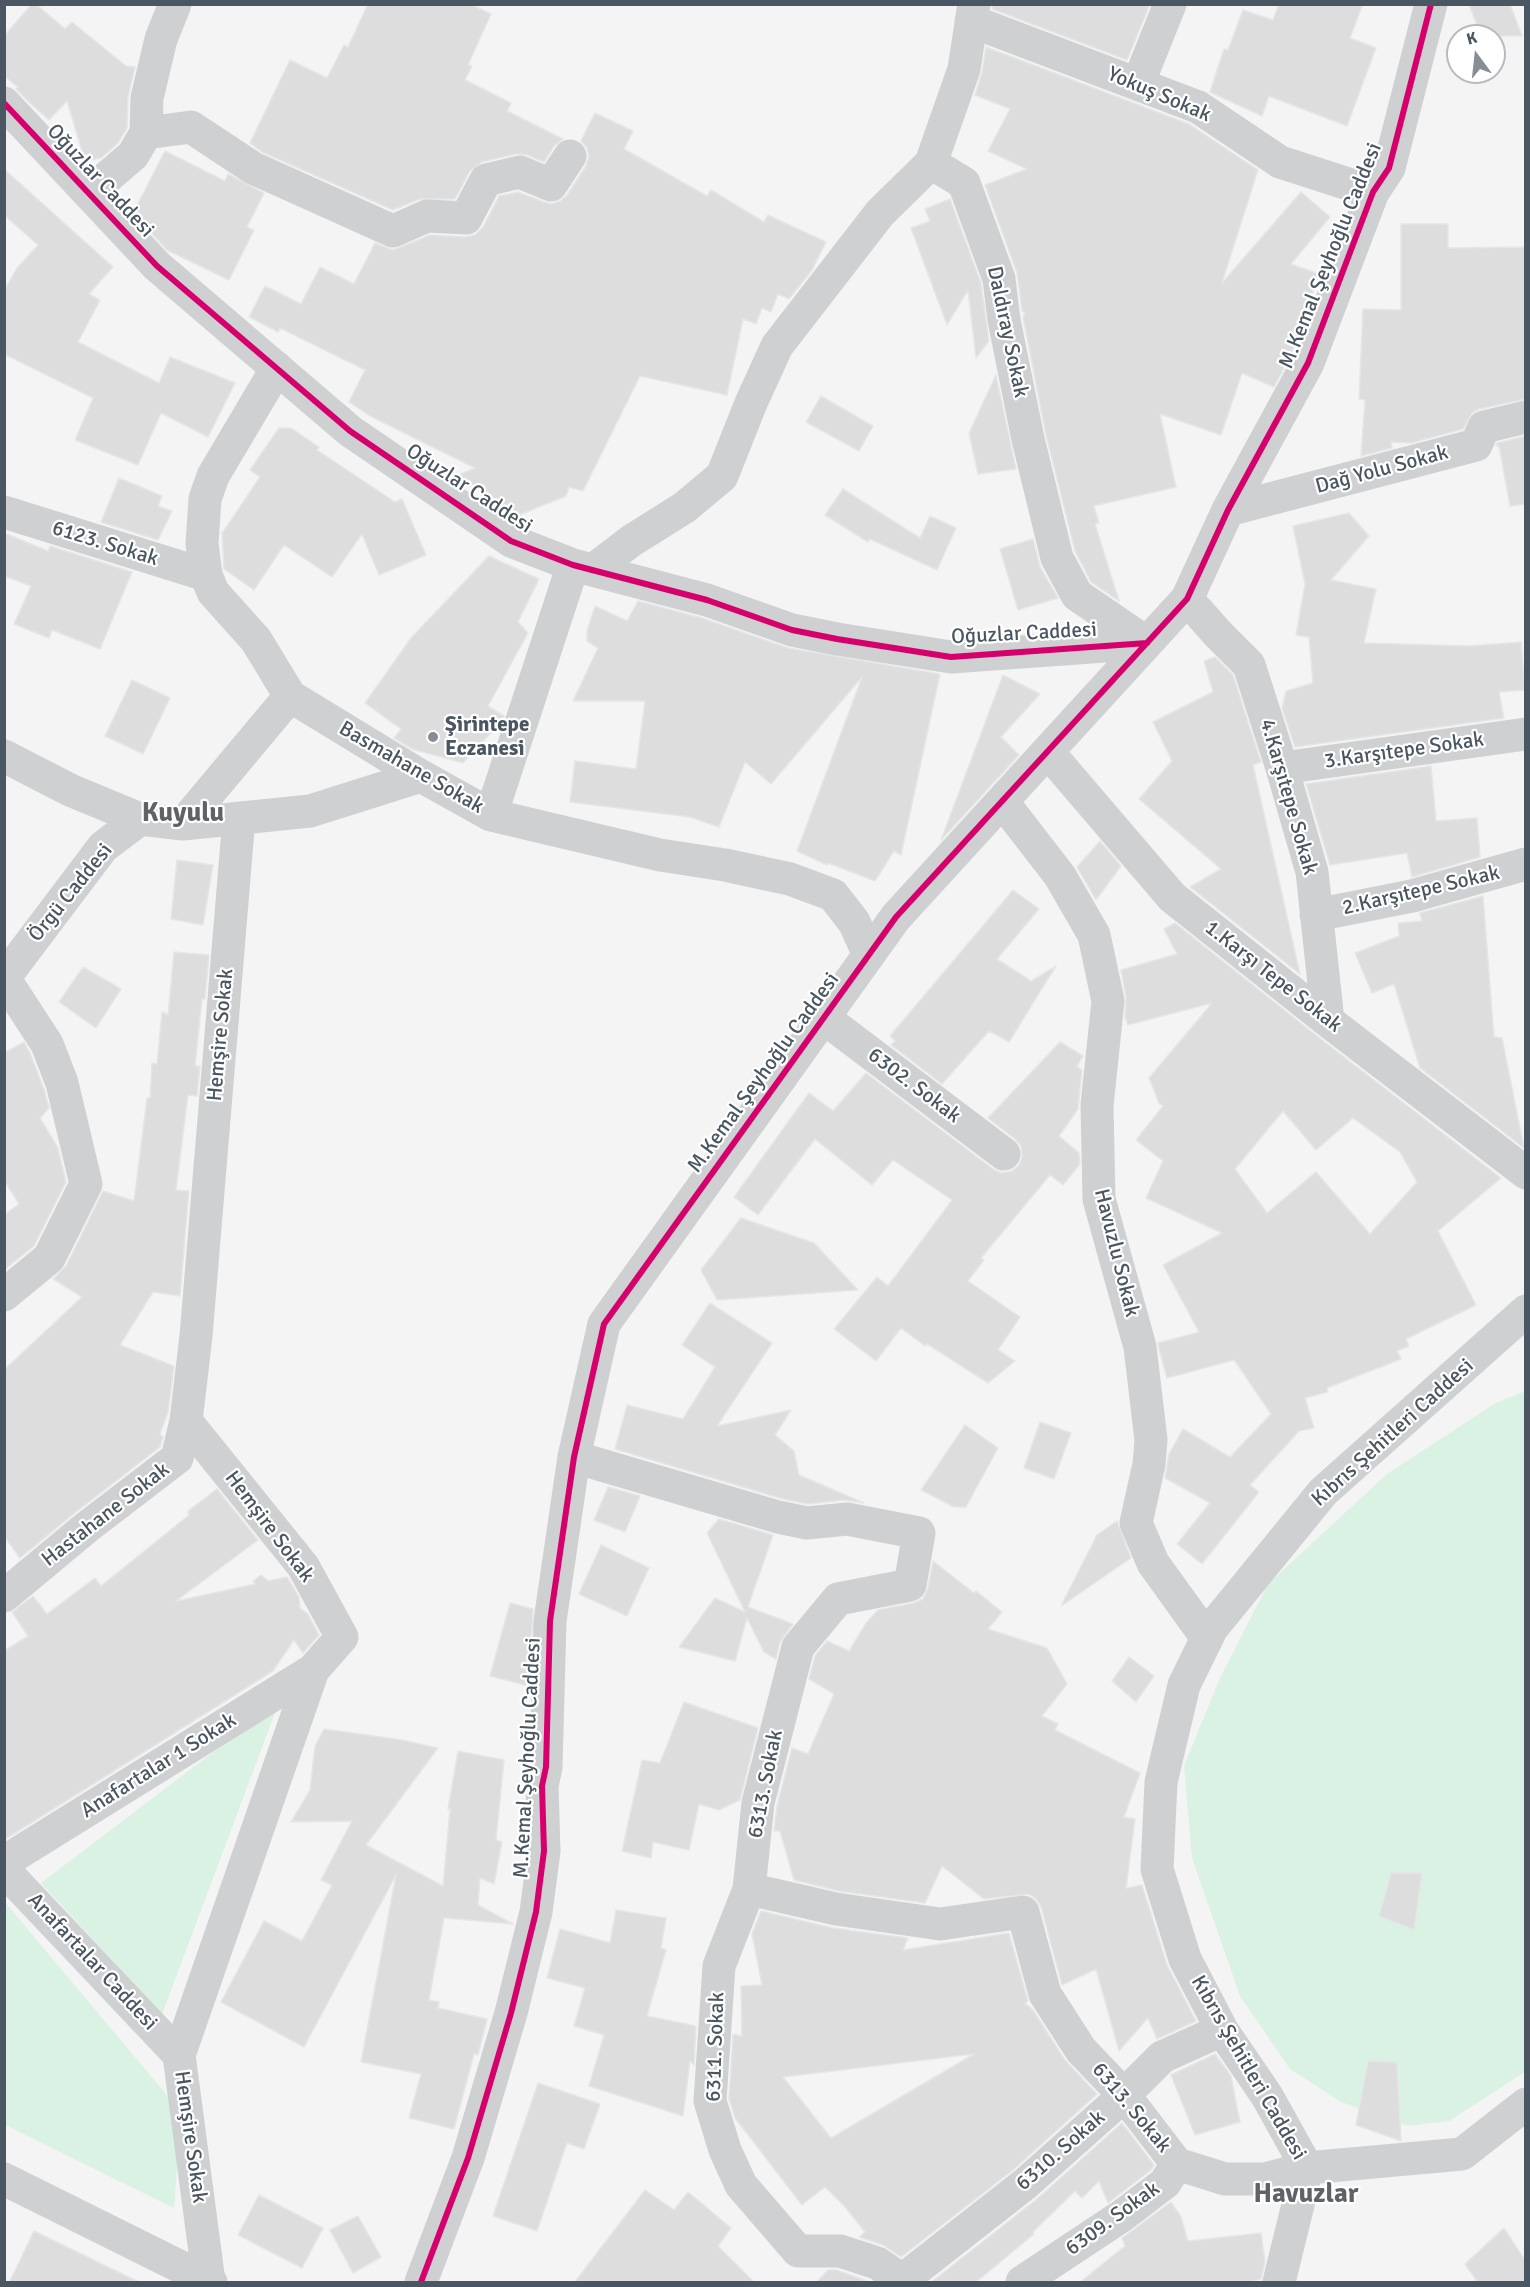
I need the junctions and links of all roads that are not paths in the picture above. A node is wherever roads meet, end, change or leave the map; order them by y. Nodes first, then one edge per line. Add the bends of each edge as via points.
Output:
1 (175, 4) edge
2 (1170, 4) edge
3 (1431, 4) edge
4 (973, 13) edge
5 (1138, 84) junction
6 (4, 103) edge
7 (146, 133) junction
8 (570, 156) dead end
9 (931, 163) junction
10 (1373, 192) junction
11 (89, 193) junction
12 (277, 368) junction
13 (1526, 417) edge
14 (1228, 510) junction
15 (4, 512) edge
16 (583, 568) junction
17 (206, 575) junction
18 (1188, 599) junction
19 (1147, 643) junction
20 (290, 696) junction
21 (1526, 734) edge
22 (1048, 752) junction
23 (4, 756) edge
24 (1282, 768) junction
25 (421, 776) junction
26 (1002, 801) junction
27 (491, 815) junction
28 (239, 818) junction
29 (140, 819) junction
30 (183, 824) junction
31 (1526, 864) edge
32 (1316, 915) junction
33 (869, 955) junction
34 (5, 978) edge
35 (824, 1018) junction
36 (1328, 1021) junction
37 (1004, 1154) dead end
38 (1526, 1173) edge
39 (4, 1295) edge
40 (1526, 1311) edge
41 (186, 1420) junction
42 (574, 1457) junction
43 (4, 1596) edge
44 (1207, 1638) junction
45 (313, 1670) junction
46 (4, 1862) edge
47 (4, 1870) edge
48 (749, 1888) junction
49 (1222, 2030) junction
50 (179, 2055) junction
51 (1124, 2095) junction
52 (1526, 2104) edge
53 (1177, 2164) junction
54 (1307, 2168) junction
55 (4, 2179) edge
56 (209, 2282) edge
57 (905, 2282) edge
58 (421, 2283) edge
59 (1022, 2283) edge
60 (1279, 2283) edge

1 - 7 street via 161,39 147,98
2 - 5 street
3 - 10 street, M.Kemal Şeyhoğlu Caddesi via 1389,168
4 - 5 street, Yokuş Sokak
4 - 9 street via 964,69
5 - 10 street, Yokuş Sokak via 1198,107 1280,162
6 - 11 street, Oğuzlar Caddesi
7 - 8 street via 191,127 253,168 393,231 427,216 466,218 486,180 520,172 551,185
7 - 11 street via 133,155
9 - 16 street via 880,213 777,346 722,476 685,507
9 - 19 street, Daldıray Sokak via 964,183 999,279 1028,439 1056,558 1077,594
10 - 14 street, M.Kemal Şeyhoğlu Caddesi via 1308,363
11 - 12 street, Oğuzlar Caddesi via 158,266
12 - 16 street, Oğuzlar Caddesi via 350,431 511,541
12 - 17 street, Basmahane Sokak via 213,476 205,499 202,544
13 - 14 street, Dağ Yolu Sokak via 1484,427 1476,445
14 - 18 street, M.Kemal Şeyhoğlu Caddesi
15 - 17 street, 6123. Sokak
16 - 19 street, Oğuzlar Caddesi via 707,600 792,630 951,657
16 - 27 street
17 - 20 street, Basmahane Sokak via 213,592 256,640
18 - 19 street, M.Kemal Şeyhoğlu Caddesi
18 - 24 street, 4.Karşıtepe Sokak via 1250,666
19 - 22 street, M.Kemal Şeyhoğlu Caddesi
20 - 25 street, Basmahane Sokak
20 - 30 street
21 - 24 street, 3.Karşıtepe Sokak
22 - 26 street, M.Kemal Şeyhoğlu Caddesi
22 - 36 street, 1.Karşı Tepe Sokak via 1172,897
23 - 29 street via 70,790
24 - 32 street, 4.Karşıtepe Sokak via 1312,872
25 - 27 street, Basmahane Sokak
25 - 28 street via 310,811
26 - 33 street, M.Kemal Şeyhoğlu Caddesi via 896,917
26 - 44 street, Havuzlu Sokak via 1060,876 1094,935 1108,1001 1097,1105 1099,1199 1140,1347 1151,1440 1136,1523 1152,1563
27 - 33 street, Basmahane Sokak via 660,855 790,879 833,896 854,922
28 - 30 street
28 - 41 street, Hemşire Sokak
29 - 30 street
29 - 34 street, Örgü Caddesi via 103,847
31 - 32 street, 2.Karşıtepe Sokak via 1412,896
32 - 36 street, 4.Karşıtepe Sokak
33 - 35 street, M.Kemal Şeyhoğlu Caddesi
34 - 39 street via 47,1044 62,1083 86,1184 49,1258
35 - 37 street, 6302. Sokak
35 - 42 street, M.Kemal Şeyhoğlu Caddesi via 604,1324
36 - 38 street, 1.Karşı Tepe Sokak
40 - 44 street, Kıbrıs Şehitleri Caddesi via 1323,1492
41 - 43 street, Hastahane Sokak via 177,1458
41 - 45 street, Hemşire Sokak via 303,1566 342,1637
42 - 48 street, 6313. Sokak via 778,1517 807,1522 847,1519 919,1533 910,1585 838,1599 798,1647 758,1803
42 - 58 street, M.Kemal Şeyhoğlu Caddesi via 550,1621 546,1767 542,1786 544,1851 536,1912 468,2158
44 - 49 street, Kıbrıs Şehitleri Caddesi via 1184,1684 1161,1782 1157,1869 1185,1959
45 - 46 street, Anafartalar 1 Sokak
45 - 50 street, Hemşire Sokak
47 - 50 street, Anafartalar Caddesi
48 - 51 street, 6313. Sokak via 836,1910 940,1924 1023,1912 1045,1994 1081,2050
48 - 57 street, 6311. Sokak via 719,1966 710,2101 725,2150 741,2185 798,2251 840,2252 877,2264
49 - 51 street, 6310. Sokak via 1162,2057
49 - 54 street, Kıbrıs Şehitleri Caddesi via 1267,2096
50 - 56 street, Hemşire Sokak
51 - 53 street, 6313. Sokak
51 - 57 street, 6310. Sokak via 1025,2184 910,2274
52 - 54 street, 6309. Sokak via 1462,2154
53 - 54 street, 6309. Sokak via 1226,2179 1265,2179
53 - 59 street, 6309. Sokak via 1165,2183
54 - 60 street, Kıbrıs Şehitleri Caddesi
55 - 56 street

